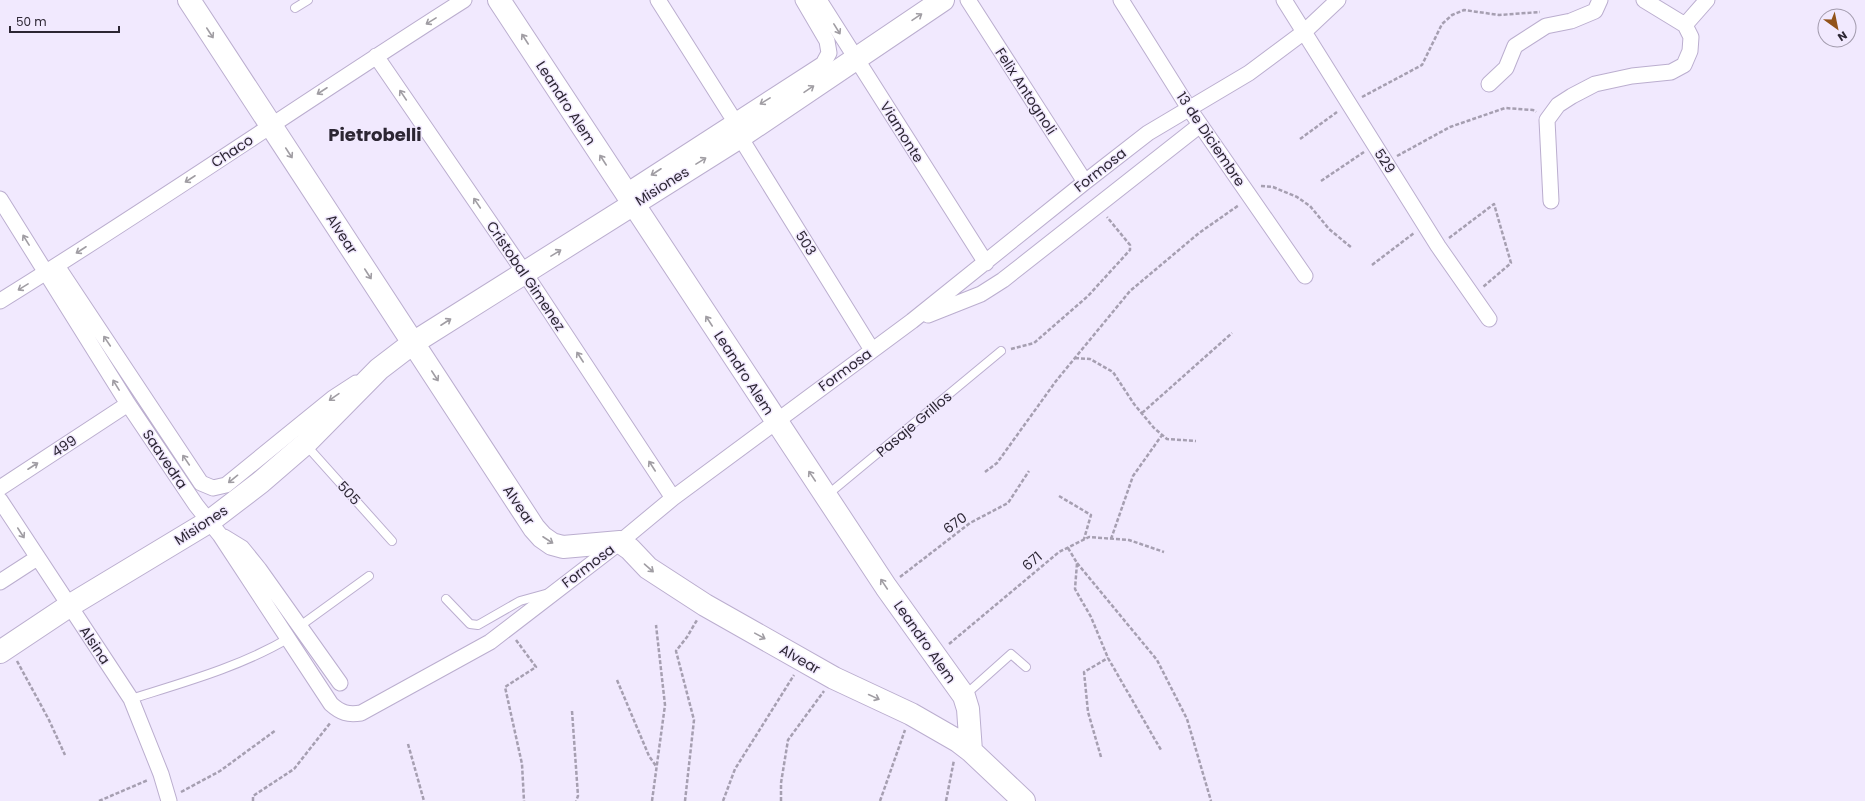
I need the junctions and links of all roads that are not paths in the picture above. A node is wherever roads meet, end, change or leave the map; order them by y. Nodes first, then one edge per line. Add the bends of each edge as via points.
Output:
1 (189, 0) edge
2 (308, 0) edge
3 (464, 0) edge
4 (499, 0) edge
5 (658, 0) edge
6 (803, 0) edge
7 (819, 0) edge
8 (943, 0) edge
9 (968, 0) edge
10 (1121, 0) edge
11 (1284, 0) edge
12 (1338, 0) edge
13 (1600, 0) edge
14 (1644, 0) edge
15 (1707, 0) edge
16 (295, 8) dead end
17 (1685, 25) junction
18 (1304, 32) junction
19 (376, 56) junction
20 (856, 58) junction
21 (1489, 84) dead end
22 (1190, 110) junction
23 (271, 125) junction
24 (1200, 125) junction
25 (737, 128) junction
26 (1085, 182) junction
27 (628, 198) junction
28 (0, 199) edge
29 (1551, 201) dead end
30 (986, 263) junction
31 (52, 269) junction
32 (524, 272) junction
33 (1305, 276) dead end
34 (0, 301) edge
35 (1489, 319) dead end
36 (912, 321) junction
37 (413, 343) junction
38 (872, 350) junction
39 (1001, 352) road end
40 (379, 369) junction
41 (128, 404) junction
42 (776, 422) junction
43 (305, 444) junction
44 (0, 488) edge
45 (212, 488) joint
46 (826, 497) junction
47 (673, 498) junction
48 (0, 500) edge
49 (215, 528) junction
50 (392, 542) dead end
51 (620, 542) junction
52 (37, 558) junction
53 (369, 576) dead end
54 (0, 582) edge
55 (554, 592) junction
56 (446, 599) dead end
57 (69, 606) junction
58 (300, 626) junction
59 (289, 638) junction
60 (4, 649) edge
61 (1026, 667) dead end
62 (340, 682) dead end
63 (964, 696) junction
64 (131, 699) junction
65 (339, 712) joint
66 (964, 746) junction
67 (169, 800) edge
68 (1024, 801) edge

1 -> 23 street, Alvear
2 - 16 lane
3 -> 19 street, Chaco
27 -> 4 street, Leandro Alem
5 - 25 street, 503
6 -> 25 street, Misiones via 827,41 829,53 823,64
7 -> 20 street, Viamonte
20 -> 8 street, Misiones
9 - 26 street, Felix Antognoli
10 - 22 street, 13 de Diciembre
11 - 18 street, 529
12 - 18 street, Formosa
13 - 21 street via 1595,11 1571,21 1546,26 1515,46 1506,68
14 - 17 street
15 - 17 street
17 - 29 street via 1691,37 1690,51 1684,65 1671,72 1632,76 1595,84 1558,105 1547,120
18 - 22 street, Formosa via 1249,73
18 - 35 street, 529 via 1438,246
19 -> 23 street, Chaco
32 -> 19 street, Cristobal Gimenez
25 -> 20 street, Misiones
20 - 30 street, Viamonte
22 - 24 street, 13 de Diciembre
22 - 26 street, Formosa via 1148,133
23 -> 31 street, Chaco
23 -> 37 street, Alvear
24 - 33 street, 13 de Diciembre
24 - 36 street via 1003,280 987,290
25 - 27 street, Misiones
25 - 38 street, 503
26 - 30 street, Formosa
32 -> 27 street, Misiones
42 -> 27 street, Leandro Alem
31 -> 28 street, Saavedra
30 - 36 street, Formosa
31 -> 34 street, Chaco
41 -> 31 street, Saavedra
45 -> 31 street, Saavedra via 201,483
37 -> 32 street, Misiones
47 -> 32 street, Cristobal Gimenez
36 - 38 street, Formosa
37 - 40 street, Misiones
37 -> 51 street, Alvear via 542,537 552,544 564,547
38 - 42 street, Formosa
39 - 46 lane, Pasaje Grillos
40 - 43 street, Misiones
40 -> 45 street, Misiones via 333,398 226,485
44 -> 41 street, 499
41 - 49 street, Saavedra via 196,505
46 -> 42 street, Leandro Alem
42 - 47 street, Formosa
43 - 49 street, Misiones via 261,482
43 - 50 lane, 505
63 -> 46 street, Leandro Alem via 886,588
47 - 51 street, Formosa
48 -> 52 street, Alsina
49 - 57 street, Misiones
49 - 58 street via 242,548
49 - 59 street, Saavedra
51 - 55 street, Formosa
51 -> 66 street, Alvear via 648,568 705,605 834,678 911,714
52 - 54 street
52 - 57 street, Alsina
53 - 58 lane
55 - 56 lane via 520,601 478,625 470,624
55 - 65 street, Formosa via 490,642 361,712 350,715
57 - 60 street, Misiones
57 - 64 street, Alsina
58 - 62 street
59 - 64 lane via 226,669
59 - 65 street, Saavedra via 331,704
61 - 63 lane via 1011,654
63 - 66 street, Leandro Alem via 968,709
64 - 67 street, Alsina
66 - 68 street, Alvear

